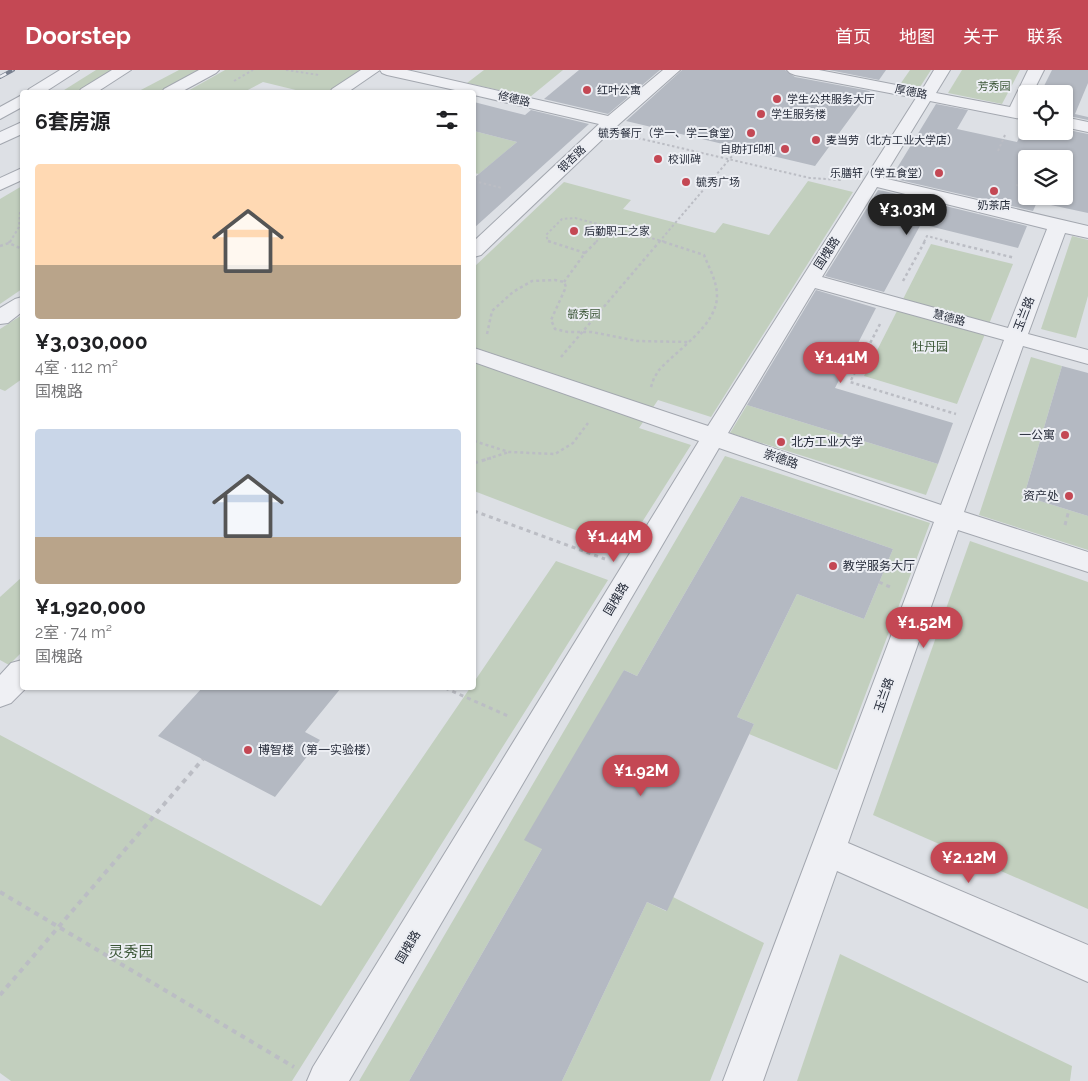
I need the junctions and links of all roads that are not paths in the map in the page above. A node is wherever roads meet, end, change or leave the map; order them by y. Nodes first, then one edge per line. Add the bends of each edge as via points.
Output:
1 (72, 70) edge
2 (124, 70) edge
3 (211, 70) edge
4 (372, 70) edge
5 (387, 70) edge
6 (672, 70) edge
7 (795, 70) edge
8 (942, 70) edge
9 (1036, 70) edge
10 (1031, 85) edge
11 (38, 90) edge
12 (90, 90) edge
13 (176, 90) edge
14 (341, 90) edge
15 (466, 90) edge
16 (476, 93) edge
17 (927, 95) junction
18 (20, 101) edge
19 (1018, 113) edge
20 (0, 114) edge
21 (1073, 124) edge
22 (607, 126) junction
23 (1088, 127) edge
24 (20, 128) edge
25 (0, 139) edge
26 (20, 174) edge
27 (873, 182) junction
28 (0, 185) edge
29 (1058, 226) junction
30 (1088, 232) edge
31 (476, 249) edge
32 (810, 280) junction
33 (20, 304) edge
34 (0, 318) edge
35 (1015, 336) junction
36 (480, 346) edge
37 (1088, 357) edge
38 (714, 436) junction
39 (948, 517) junction
40 (1088, 562) edge
41 (20, 674) edge
42 (0, 694) edge
43 (829, 851) junction
44 (1088, 964) edge
45 (327, 1081) edge
46 (743, 1081) edge

1 - 11 street
2 - 12 street
3 - 13 street
4 - 14 street
5 - 15 street, 修德路
6 - 22 street, 银杏路
7 - 17 street, 厚德路
8 - 17 street, 国槐路
9 - 10 street
16 - 22 street, 修德路
17 - 19 street, 厚德路
17 - 27 street, 国槐路
18 - 20 street
21 - 23 street
22 - 31 street, 银杏路
24 - 25 street
26 - 28 street
27 - 29 street
27 - 32 street, 国槐路
29 - 30 street
29 - 35 street, 玉兰路
32 - 35 street, 慧德路
32 - 38 street, 国槐路
33 - 34 street
35 - 37 street, 慧德路
35 - 39 street, 玉兰路
36 - 38 street, 崇德路 via 543,379
38 - 39 street, 崇德路
38 - 45 street, 国槐路
39 - 40 street, 崇德路
39 - 43 street, 玉兰路
41 - 42 street
43 - 44 street
43 - 46 street, 玉兰路

